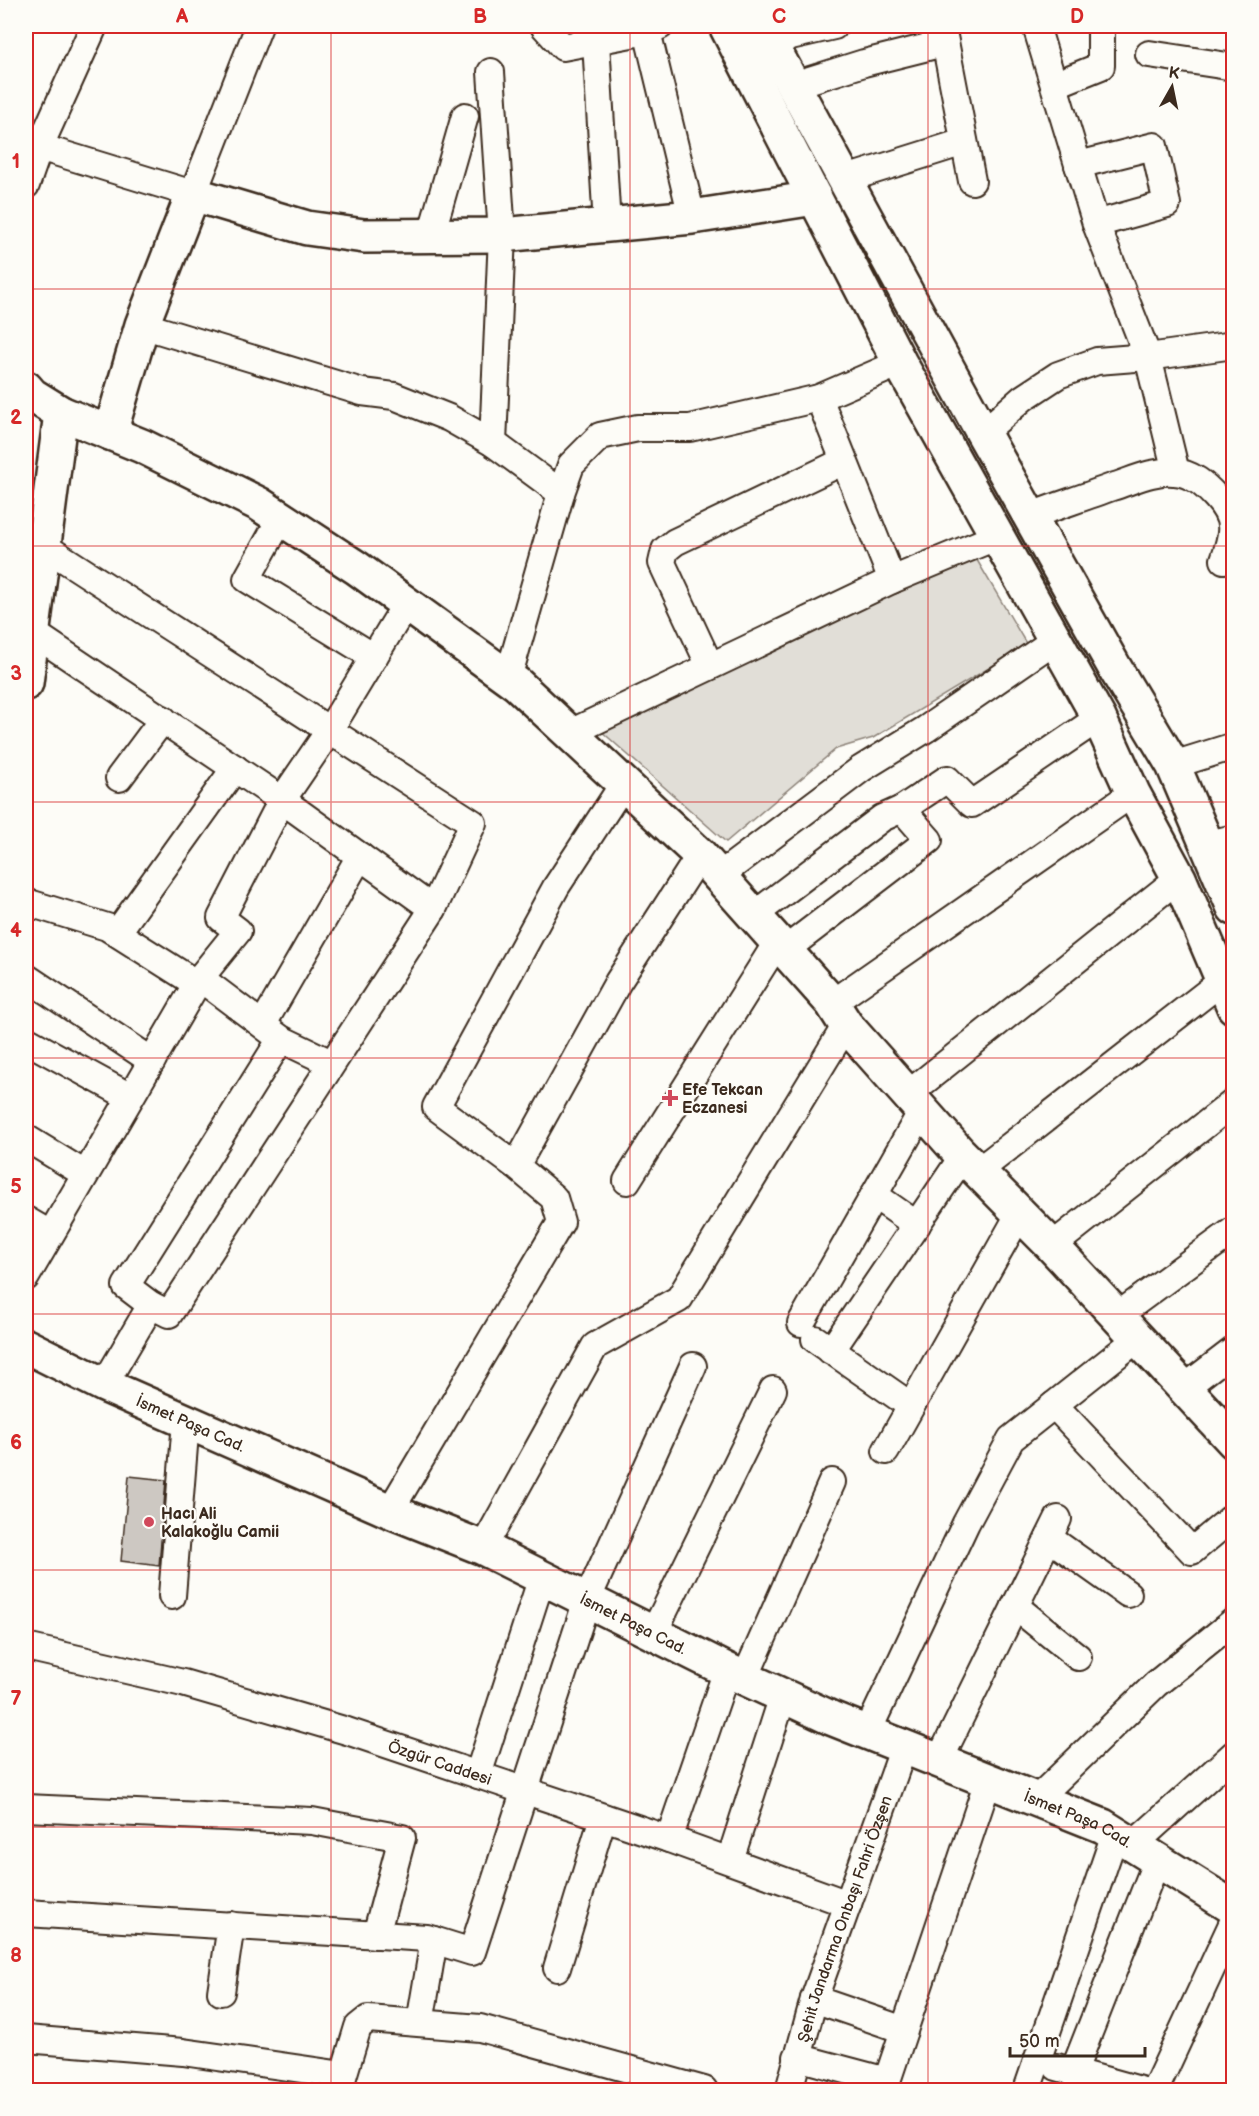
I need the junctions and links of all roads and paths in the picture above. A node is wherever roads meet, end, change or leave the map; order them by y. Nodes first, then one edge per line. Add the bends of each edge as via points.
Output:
1 (94, 26) edge
2 (259, 26) edge
3 (544, 26) edge
4 (726, 26) edge
5 (834, 26) edge
6 (1036, 26) edge
7 (1101, 26) edge
8 (653, 28) edge
9 (765, 33) edge
10 (943, 34) edge
11 (596, 42) junction
12 (1149, 54) dead end
13 (1233, 67) edge
14 (490, 72) dead end
15 (1054, 85) junction
16 (794, 86) junction
17 (465, 116) dead end
18 (964, 142) junction
19 (32, 145) edge
20 (1078, 165) junction
21 (846, 179) junction
22 (972, 181) dead end
23 (26, 185) edge
24 (193, 194) junction
25 (815, 198) junction
26 (692, 217) junction
27 (1095, 224) junction
28 (607, 226) junction
29 (502, 235) junction
30 (431, 236) junction
31 (142, 326) junction
32 (1233, 345) edge
33 (1148, 357) junction
34 (900, 363) junction
35 (26, 388) edge
36 (819, 398) junction
37 (61, 413) junction
38 (110, 433) junction
39 (983, 433) junction
40 (493, 443) junction
41 (844, 461) junction
42 (1176, 472) junction
43 (561, 492) junction
44 (1030, 516) junction
45 (1231, 517) edge
46 (281, 518) junction
47 (998, 536) junction
48 (44, 546) junction
49 (1224, 560) dead end
50 (892, 580) junction
51 (406, 604) junction
52 (32, 632) junction
53 (1055, 640) junction
54 (374, 657) junction
55 (710, 666) junction
56 (26, 675) edge
57 (508, 678) junction
58 (1099, 718) junction
59 (163, 719) junction
60 (329, 732) junction
61 (570, 733) junction
62 (1233, 746) edge
63 (1173, 765) junction
64 (236, 768) junction
65 (119, 778) dead end
66 (624, 783) junction
67 (1133, 793) junction
68 (282, 800) junction
69 (902, 808) junction
70 (1219, 842) edge
71 (360, 856) junction
72 (710, 866) junction
73 (1179, 878) junction
74 (1231, 898) edge
75 (26, 902) edge
76 (433, 909) junction
77 (754, 915) junction
78 (117, 933) junction
79 (781, 946) junction
80 (26, 977) edge
81 (199, 981) junction
82 (1228, 994) edge
83 (839, 1014) junction
84 (272, 1031) junction
85 (26, 1040) edge
86 (152, 1061) junction
87 (331, 1064) junction
88 (130, 1097) junction
89 (1233, 1102) edge
90 (915, 1103) junction
91 (26, 1138) edge
92 (970, 1164) junction
93 (516, 1166) junction
94 (85, 1174) junction
95 (627, 1182) dead end
96 (874, 1195) junction
97 (1020, 1213) junction
98 (26, 1220) edge
99 (917, 1225) junction
100 (1233, 1230) edge
101 (50, 1234) junction
102 (1052, 1246) junction
103 (26, 1277) edge
104 (152, 1305) junction
105 (1127, 1328) junction
106 (816, 1338) junction
107 (26, 1346) edge
108 (1233, 1350) edge
109 (693, 1366) dead end
110 (105, 1385) junction
111 (1183, 1389) junction
112 (772, 1390) dead end
113 (1054, 1404) junction
114 (911, 1406) junction
115 (186, 1421) junction
116 (1233, 1442) edge
117 (886, 1451) dead end
118 (832, 1482) dead end
119 (390, 1511) junction
120 (1233, 1516) edge
121 (483, 1548) junction
122 (542, 1577) junction
123 (1128, 1594) dead end
124 (172, 1596) dead end
125 (587, 1600) junction
126 (1015, 1606) junction
127 (1233, 1621) edge
128 (653, 1634) junction
129 (26, 1647) edge
130 (1078, 1657) dead end
131 (736, 1674) junction
132 (783, 1696) junction
133 (867, 1733) junction
134 (904, 1747) junction
135 (1233, 1754) edge
136 (939, 1761) junction
137 (478, 1775) junction
138 (988, 1781) junction
139 (525, 1791) junction
140 (1036, 1800) junction
141 (26, 1808) edge
142 (603, 1816) junction
143 (669, 1839) junction
144 (1135, 1846) junction
145 (730, 1860) junction
146 (1229, 1902) edge
147 (848, 1905) junction
148 (26, 1912) edge
149 (231, 1925) junction
150 (376, 1935) junction
151 (434, 1940) junction
152 (557, 1968) dead end
153 (222, 1992) dead end
154 (814, 1999) junction
155 (420, 2023) junction
156 (904, 2030) junction
157 (26, 2039) edge
158 (797, 2057) junction
159 (1037, 2060) junction
160 (1073, 2073) junction
161 (341, 2083) edge
162 (704, 2091) edge
163 (789, 2091) edge
164 (1027, 2091) edge
165 (1140, 2091) edge
166 (1155, 2091) edge

1 - 19 street
2 - 24 street
3 - 11 street via 563,47
4 - 25 main road
5 - 9 street
6 - 15 street
7 - 15 street via 1101,66
8 - 11 street
8 - 26 street
9 - 16 main road
10 - 16 street
10 - 18 street
11 - 28 street
12 - 13 street
14 - 29 street
15 - 20 street
16 - 21 main road
17 - 30 street
18 - 21 street
18 - 22 street
19 - 23 street
19 - 24 street
20 - 27 street
20 - 27 street via 1154,146 1167,204
21 - 39 main road
24 - 30 main road via 307,228 364,236
24 - 31 main road
25 - 26 main road
25 - 34 main road
26 - 28 main road
27 - 33 street
28 - 29 main road
29 - 30 main road
29 - 40 street
31 - 38 main road
31 - 40 street via 362,392 394,396 449,418
32 - 33 street
33 - 39 street via 1097,361 1058,375 1023,398
33 - 42 street
34 - 36 street
34 - 47 main road
35 - 37 main road
36 - 41 street
36 - 43 street via 690,428 638,428 600,436 571,465
37 - 38 main road
37 - 48 main road
38 - 46 main road
39 - 44 main road
40 - 43 street
41 - 50 street
41 - 55 street via 665,550 662,563
42 - 44 street via 1153,473
42 - 45 street via 1197,479
43 - 57 street
44 - 63 main road
45 - 49 street via 1233,535
46 - 51 main road
46 - 54 street via 247,579
47 - 50 street
47 - 53 main road
48 - 52 main road
48 - 60 street
50 - 55 street
51 - 54 street
51 - 57 main road
52 - 56 main road
52 - 59 street
53 - 58 main road
53 - 72 street via 926,729
54 - 60 street
55 - 61 street
57 - 61 main road
58 - 67 main road
58 - 69 street via 972,804 947,779
59 - 64 street
59 - 65 street
60 - 68 street
60 - 76 street via 473,823
61 - 66 main road
62 - 63 street
63 - 70 main road
64 - 68 street
64 - 78 street
66 - 72 main road
66 - 93 street via 556,887 436,1107
67 - 73 main road
67 - 83 street
68 - 71 street
68 - 81 street via 221,918 238,931
69 - 77 street via 882,818
69 - 79 street via 929,840
70 - 74 main road
71 - 76 street
71 - 84 street
72 - 77 main road
72 - 93 street via 618,982
73 - 82 main road
73 - 90 street
75 - 78 street
76 - 87 street
77 - 79 main road
78 - 81 street
79 - 83 main road
79 - 95 street
80 - 86 street
81 - 84 street
81 - 86 street
82 - 92 street
83 - 90 main road
83 - 121 street via 679,1299 595,1346
84 - 87 street
84 - 104 street via 126,1286
85 - 88 street
86 - 88 street
87 - 104 street via 169,1314
88 - 94 street
89 - 102 street
90 - 92 main road
90 - 96 street
91 - 94 street
92 - 97 main road
92 - 99 street
93 - 119 street via 554,1198 561,1222
94 - 101 street
96 - 99 street
96 - 106 street
97 - 102 main road
97 - 114 street
98 - 101 street
99 - 106 street
100 - 105 street
101 - 103 street
102 - 105 main road
104 - 110 street
105 - 111 main road
105 - 113 street
106 - 114 street
107 - 110 main road, İsmet Paşa Cad.
108 - 111 street
109 - 125 street
110 - 115 main road, İsmet Paşa Cad.
111 - 116 main road
112 - 128 street
113 - 120 street via 1192,1551
113 - 133 street via 1011,1439 966,1523
114 - 117 street
115 - 119 main road, İsmet Paşa Cad.
115 - 124 street
118 - 131 street
119 - 121 main road, İsmet Paşa Cad.
121 - 122 main road, İsmet Paşa Cad.
122 - 125 main road, İsmet Paşa Cad.
122 - 137 street
123 - 126 street via 1053,1528
125 - 128 main road, İsmet Paşa Cad.
125 - 139 street
126 - 130 street
126 - 136 street
127 - 140 street via 1156,1684
128 - 131 main road, İsmet Paşa Cad.
129 - 137 street, Özgür Caddesi via 183,1683 347,1731
131 - 132 main road, İsmet Paşa Cad.
131 - 143 street
132 - 133 main road, İsmet Paşa Cad.
132 - 145 street
133 - 134 main road, İsmet Paşa Cad.
134 - 136 main road, İsmet Paşa Cad.
134 - 147 street, Şehit Jandarma Onbaşı Fahri Özşen
135 - 144 street
136 - 138 main road, İsmet Paşa Cad.
137 - 139 street, Özgür Caddesi
138 - 140 main road, İsmet Paşa Cad.
138 - 156 street
139 - 142 street, Özgür Caddesi
139 - 151 street via 472,1952
140 - 144 main road, İsmet Paşa Cad. via 1103,1826
141 - 150 street via 312,1821 402,1839
142 - 143 street, Özgür Caddesi
142 - 152 street
143 - 145 street, Özgür Caddesi
144 - 146 main road, İsmet Paşa Cad.
144 - 159 street
144 - 160 street
145 - 147 street, Özgür Caddesi
146 - 166 street
147 - 154 street, Şehit Jandarma Onbaşı Fahri Özşen
148 - 149 street
149 - 150 street
149 - 153 street
150 - 151 street
151 - 155 street
154 - 156 street
154 - 158 street, Şehit Jandarma Onbaşı Fahri Özşen
155 - 161 street via 368,2019 358,2027
155 - 162 street via 480,2028
156 - 158 street via 887,2081
157 - 161 street via 183,2052
158 - 163 street, Şehit Jandarma Onbaşı Fahri Özşen
159 - 160 street
159 - 164 street
160 - 165 street

